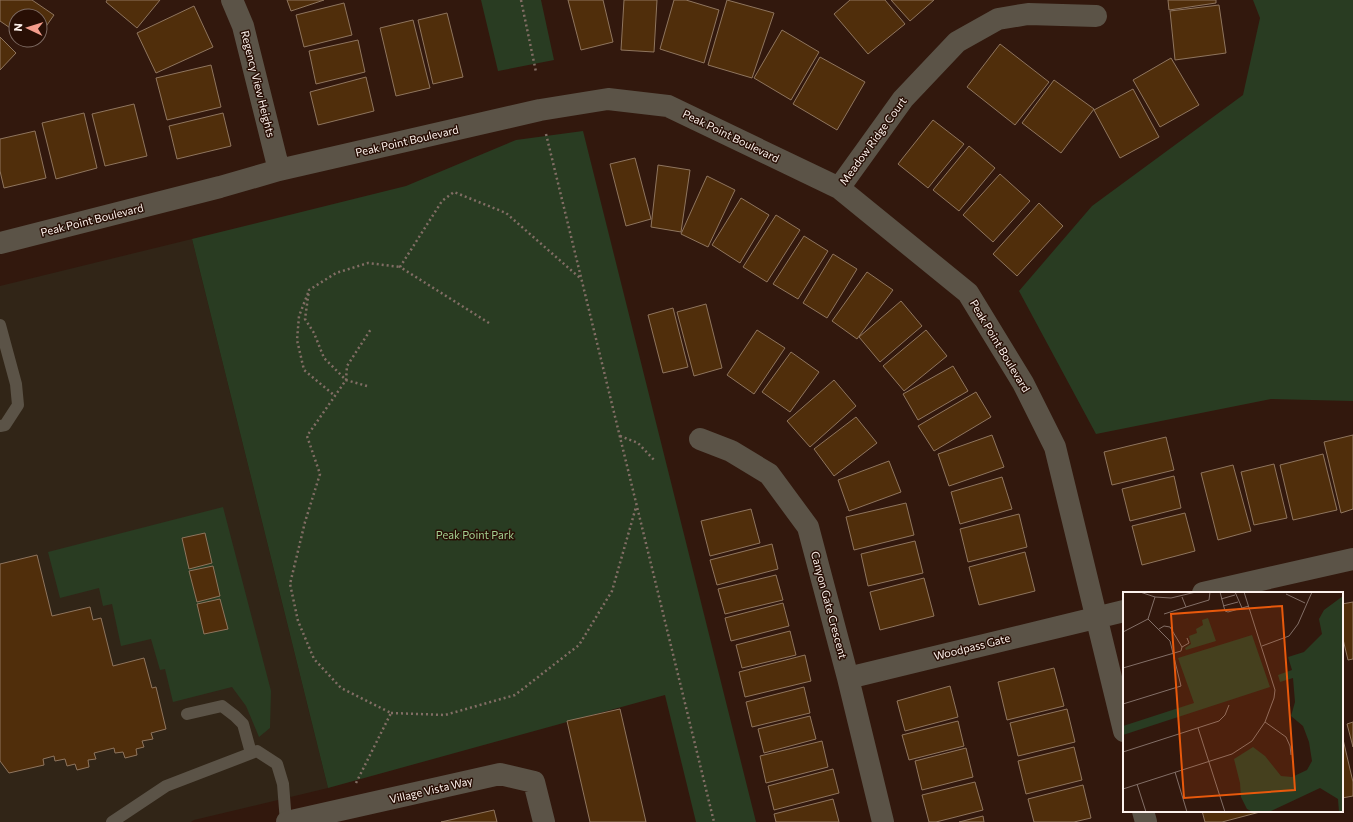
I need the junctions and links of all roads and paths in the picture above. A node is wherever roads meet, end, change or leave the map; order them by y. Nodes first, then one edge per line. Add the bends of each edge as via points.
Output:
1 (232, 0) edge
2 (521, 0) edge
3 (1096, 16) dead end
4 (536, 72) dead end
5 (546, 134) dead end
6 (279, 170) junction
7 (839, 188) junction
8 (0, 244) edge
9 (400, 267) junction
10 (581, 279) junction
11 (309, 290) junction
12 (489, 323) dead end
13 (0, 325) edge
14 (371, 329) dead end
15 (346, 380) junction
16 (367, 386) dead end
17 (335, 396) junction
18 (0, 426) edge
19 (619, 436) junction
20 (700, 439) dead end
21 (655, 461) dead end
22 (636, 505) junction
23 (1353, 559) edge
24 (1207, 592) edge
25 (1123, 611) edge
26 (1097, 617) junction
27 (848, 678) junction
28 (391, 713) junction
29 (187, 714) dead end
30 (1123, 727) edge
31 (251, 753) junction
32 (355, 785) dead end
33 (1143, 812) edge
34 (112, 822) edge
35 (287, 822) edge
36 (544, 822) edge
37 (714, 822) edge
38 (883, 822) edge
39 (1146, 822) edge

1 - 6 street, Regency View Heights via 243,26
2 - 4 path
3 - 7 street, Meadow Ridge Court via 1028,14 998,19 957,42 903,98
5 - 10 path
6 - 7 street, Peak Point Boulevard via 540,110 608,99 668,106
6 - 8 street, Peak Point Boulevard
7 - 26 street, Peak Point Boulevard via 968,293 1023,383 1055,448
9 - 10 path via 442,201 454,192 506,213
9 - 11 path via 368,263 336,273
9 - 12 path
10 - 19 path
11 - 15 path via 306,319 324,358
11 - 17 path via 298,316 296,340 304,370
13 - 18 lane via 16,384 18,405 5,425
14 - 15 path via 347,366
15 - 16 path
15 - 17 path
17 - 28 path via 307,436 320,474 290,584 298,622 314,659 341,688
19 - 21 path via 638,443
19 - 22 path
20 - 27 street, Canyon Gate Crescent via 731,451 769,474 808,526
22 - 28 path via 612,591 579,645 515,696 445,715
22 - 37 path
23 - 24 street
25 - 26 street, Woodpass Gate
26 - 27 street, Woodpass Gate
26 - 30 street, Peak Point Boulevard
27 - 38 street, Canyon Gate Crescent
28 - 32 path
29 - 31 lane via 222,706 243,724
31 - 34 lane via 166,786
31 - 35 lane via 257,751 277,764 283,784
33 - 39 street
35 - 36 street, Village Vista Way via 500,774 534,782

